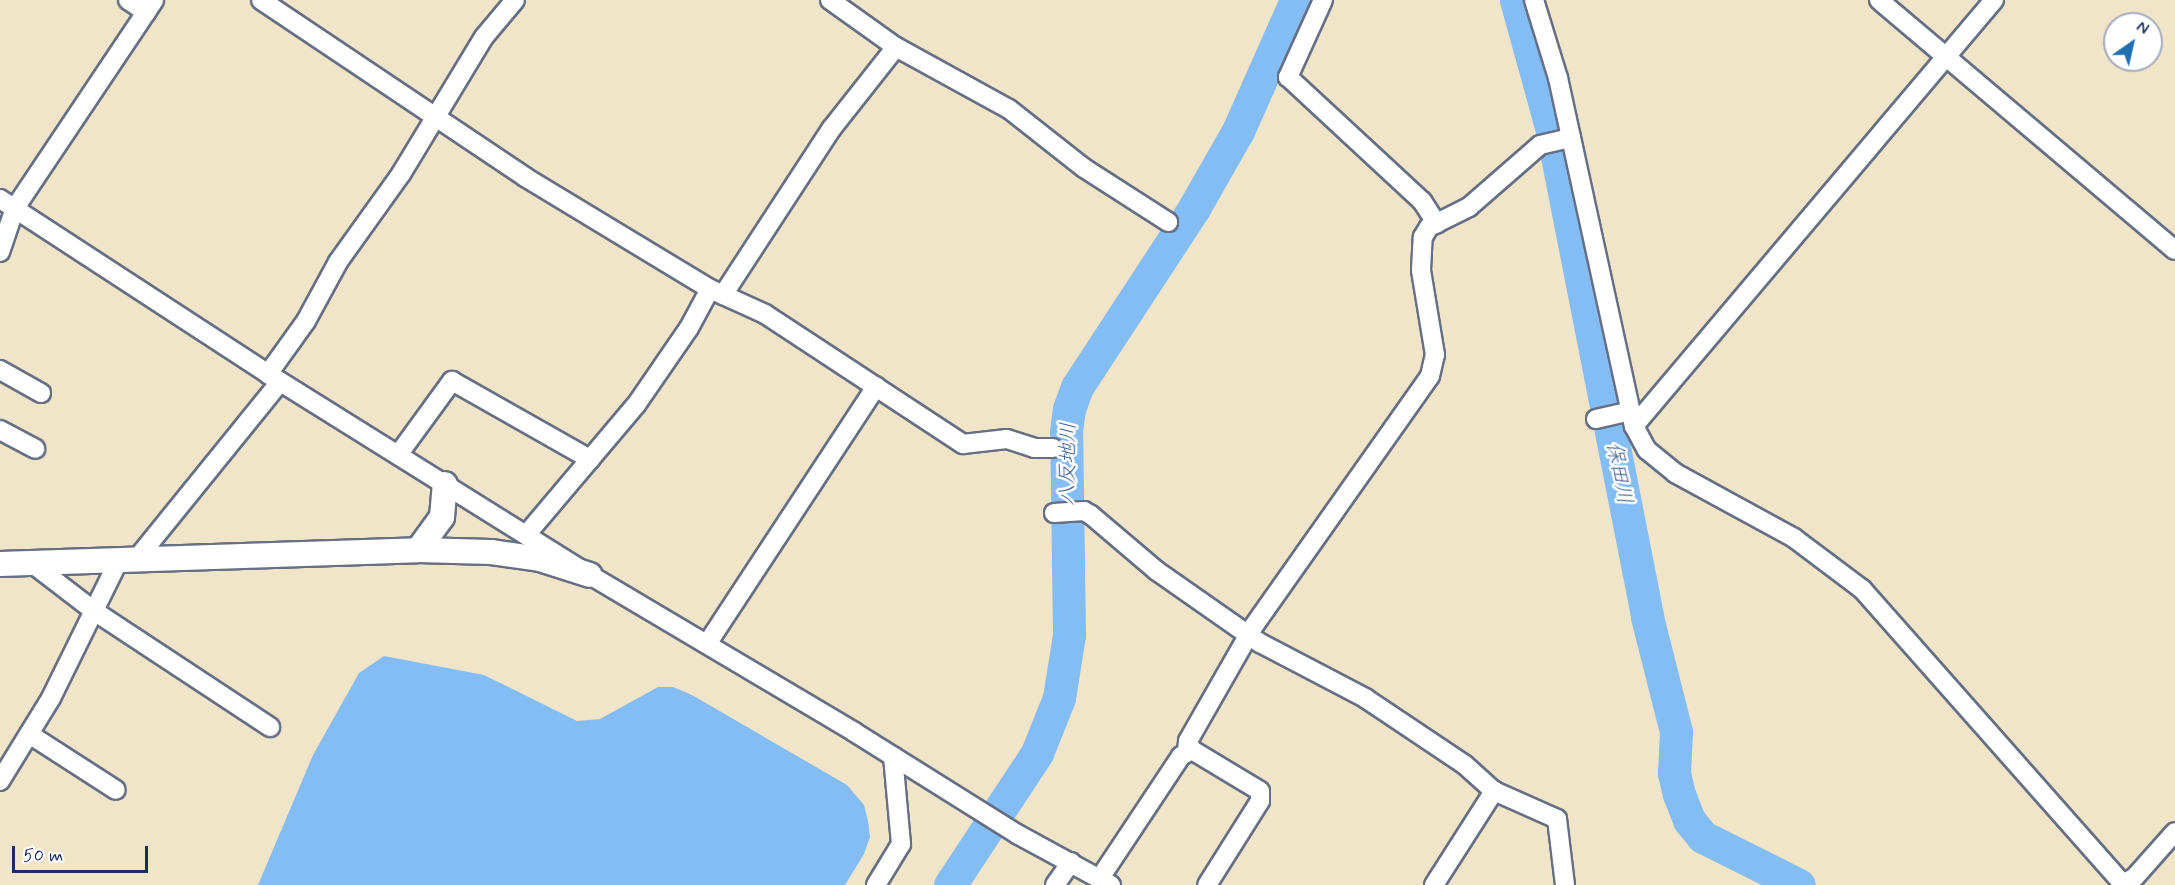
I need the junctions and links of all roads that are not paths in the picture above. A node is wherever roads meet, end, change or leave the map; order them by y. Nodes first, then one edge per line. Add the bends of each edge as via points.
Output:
1 (128, 0) edge
2 (261, 0) edge
3 (515, 0) edge
4 (830, 0) edge
5 (1323, 0) edge
6 (1534, 0) edge
7 (1879, 0) edge
8 (1994, 0) edge
9 (150, 6) edge
10 (896, 47) junction
11 (1946, 56) junction
12 (435, 115) junction
13 (1561, 140) junction
14 (7, 203) edge
15 (1168, 222) dead end
16 (1437, 224) junction
17 (2175, 250) edge
18 (0, 252) edge
19 (717, 292) junction
20 (0, 370) edge
21 (274, 378) junction
22 (876, 387) junction
23 (41, 393) dead end
24 (1615, 418) junction
25 (0, 430) edge
26 (23, 447) dead end
27 (1053, 448) dead end
28 (398, 455) junction
29 (590, 459) junction
30 (445, 484) junction
31 (1056, 513) dead end
32 (526, 535) junction
33 (418, 550) junction
34 (126, 561) junction
35 (11, 562) edge
36 (591, 575) junction
37 (94, 611) junction
38 (1250, 634) junction
39 (707, 644) junction
40 (270, 727) dead end
41 (29, 734) junction
42 (1187, 751) junction
43 (893, 756) junction
44 (0, 781) edge
45 (116, 790) dead end
46 (1494, 791) junction
47 (2175, 832) edge
48 (1071, 862) junction
49 (1105, 882) edge
50 (876, 885) edge
51 (1055, 885) edge
52 (1207, 885) edge
53 (1434, 885) edge
54 (1565, 885) edge
55 (2122, 885) edge

1 - 9 street
2 - 12 street
3 - 12 street via 484,37
4 - 10 street
5 - 16 street via 1288,77 1422,201
6 - 13 street via 1558,78
7 - 11 street
8 - 11 street
9 - 14 street
10 - 15 street via 1009,109 1084,168
10 - 19 street via 832,128
11 - 17 street
11 - 24 street
12 - 19 street via 525,177
12 - 21 street via 401,174 338,262
13 - 16 street via 1469,207
13 - 24 street
14 - 18 street
14 - 21 street
16 - 38 street via 1429,227 1419,250 1435,355 1430,376
19 - 22 street via 765,314
19 - 29 street via 636,405
20 - 23 street
21 - 28 street
21 - 34 street
22 - 27 street via 963,444 1007,439 1034,448
22 - 39 street
24 - 55 street via 1675,473 1794,538 1862,589
25 - 26 street
28 - 29 street via 452,381
28 - 30 street
29 - 32 street
30 - 32 street
30 - 33 street via 442,517
31 - 38 street via 1079,512 1115,532 1157,571
32 - 36 street
33 - 34 street
33 - 36 street via 491,552 540,559
34 - 35 street
34 - 37 street
35 - 37 street
36 - 39 street
37 - 40 street
37 - 41 street
38 - 42 street via 1188,741
38 - 46 street via 1365,698 1465,765
39 - 43 street
41 - 44 street
41 - 45 street
42 - 49 street
42 - 52 street via 1202,753 1260,791 1260,801
43 - 48 street via 1009,829
43 - 50 street via 901,844
46 - 53 street
46 - 54 street via 1557,819
47 - 55 street via 2135,877
48 - 49 street
48 - 51 street

